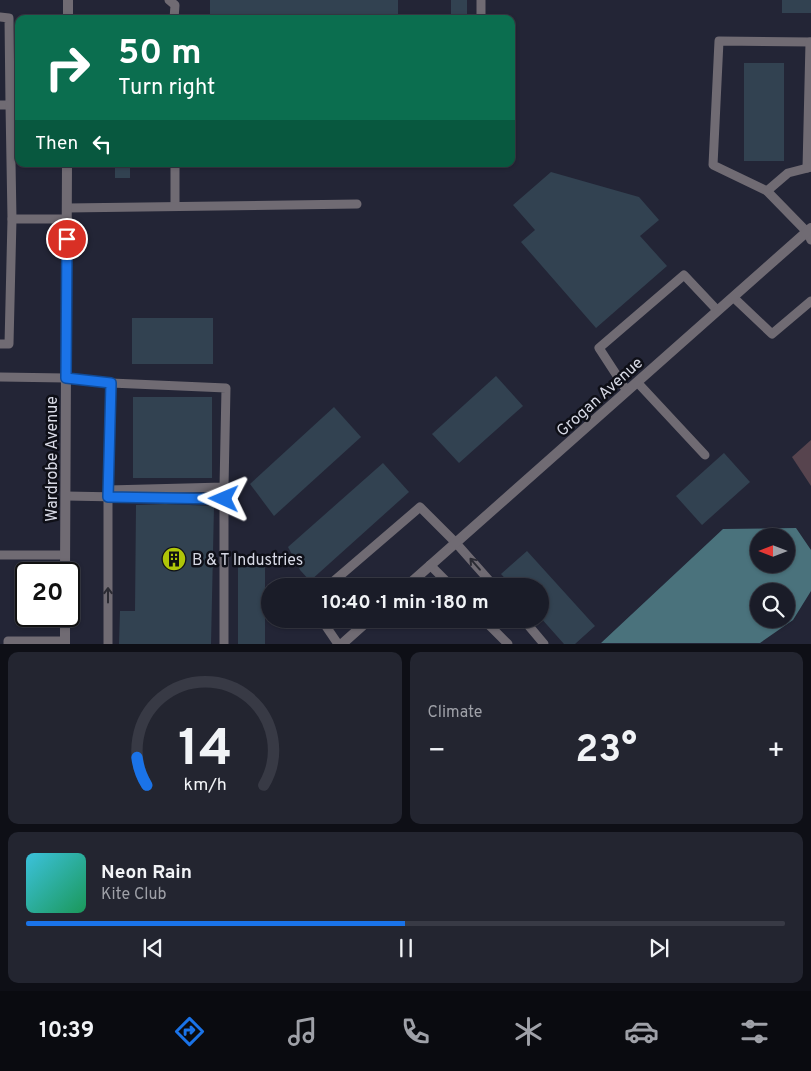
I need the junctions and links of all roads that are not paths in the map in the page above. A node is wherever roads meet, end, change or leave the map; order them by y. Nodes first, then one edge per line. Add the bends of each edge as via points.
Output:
1 (68, 0) edge
2 (169, 0) edge
3 (482, 0) edge
4 (68, 15) edge
5 (174, 15) edge
6 (481, 15) edge
7 (0, 18) edge
8 (810, 42) edge
9 (0, 105) edge
10 (10, 105) junction
11 (67, 167) edge
12 (175, 167) edge
13 (809, 167) edge
14 (767, 191) junction
15 (357, 204) dead end
16 (175, 206) junction
17 (67, 208) junction
18 (12, 219) junction
19 (67, 219) junction
20 (810, 233) edge
21 (733, 297) junction
22 (811, 302) edge
23 (717, 310) junction
24 (0, 344) edge
25 (0, 377) edge
26 (66, 378) junction
27 (637, 382) junction
28 (111, 383) junction
29 (627, 391) junction
30 (705, 455) dead end
31 (108, 493) junction
32 (66, 496) junction
33 (456, 543) junction
34 (0, 555) edge
35 (66, 555) junction
36 (66, 562) edge
37 (430, 565) junction
38 (337, 578) edge
39 (416, 578) edge
40 (443, 578) edge
41 (487, 578) edge
42 (65, 627) edge
43 (327, 628) edge
44 (360, 628) edge
45 (493, 628) edge
46 (530, 628) edge
47 (65, 642) edge
48 (8, 644) edge
49 (108, 644) edge
50 (224, 644) edge
51 (338, 644) edge
52 (342, 644) edge
53 (508, 644) edge
54 (544, 644) edge

1 - 4 street
2 - 5 lane via 175,5
3 - 6 lane
7 - 10 lane via 10,18
8 - 13 lane
8 - 14 lane via 719,41 713,166
9 - 10 lane
10 - 18 lane
11 - 17 street, Wardrobe Avenue
12 - 16 lane
13 - 14 lane via 788,173
14 - 20 lane
15 - 16 lane
16 - 17 lane
17 - 19 street, Wardrobe Avenue
18 - 19 lane
18 - 24 lane via 9,344
19 - 26 street, Wardrobe Avenue
20 - 21 street, Grogan Avenue
21 - 22 lane via 772,334
21 - 23 street, Grogan Avenue
23 - 27 street, Grogan Avenue
23 - 29 lane via 684,275 599,348
25 - 26 lane
26 - 28 lane
26 - 32 street, Wardrobe Avenue
27 - 29 street, Grogan Avenue
27 - 30 lane
28 - 31 lane
28 - 31 lane via 226,388 224,487
29 - 33 street, Grogan Avenue
31 - 32 lane
49 -> 31 lane
31 - 50 lane via 224,499
32 - 35 street, Wardrobe Avenue
33 - 37 street, Grogan Avenue
33 - 38 lane via 420,507
41 -> 33 lane
34 - 35 lane
35 - 36 street, Wardrobe Avenue
37 - 39 street, Grogan Avenue
37 - 40 lane
42 - 47 street
43 - 51 lane
44 - 52 street
45 - 53 lane
46 - 54 lane
47 - 48 lane via 8,641

